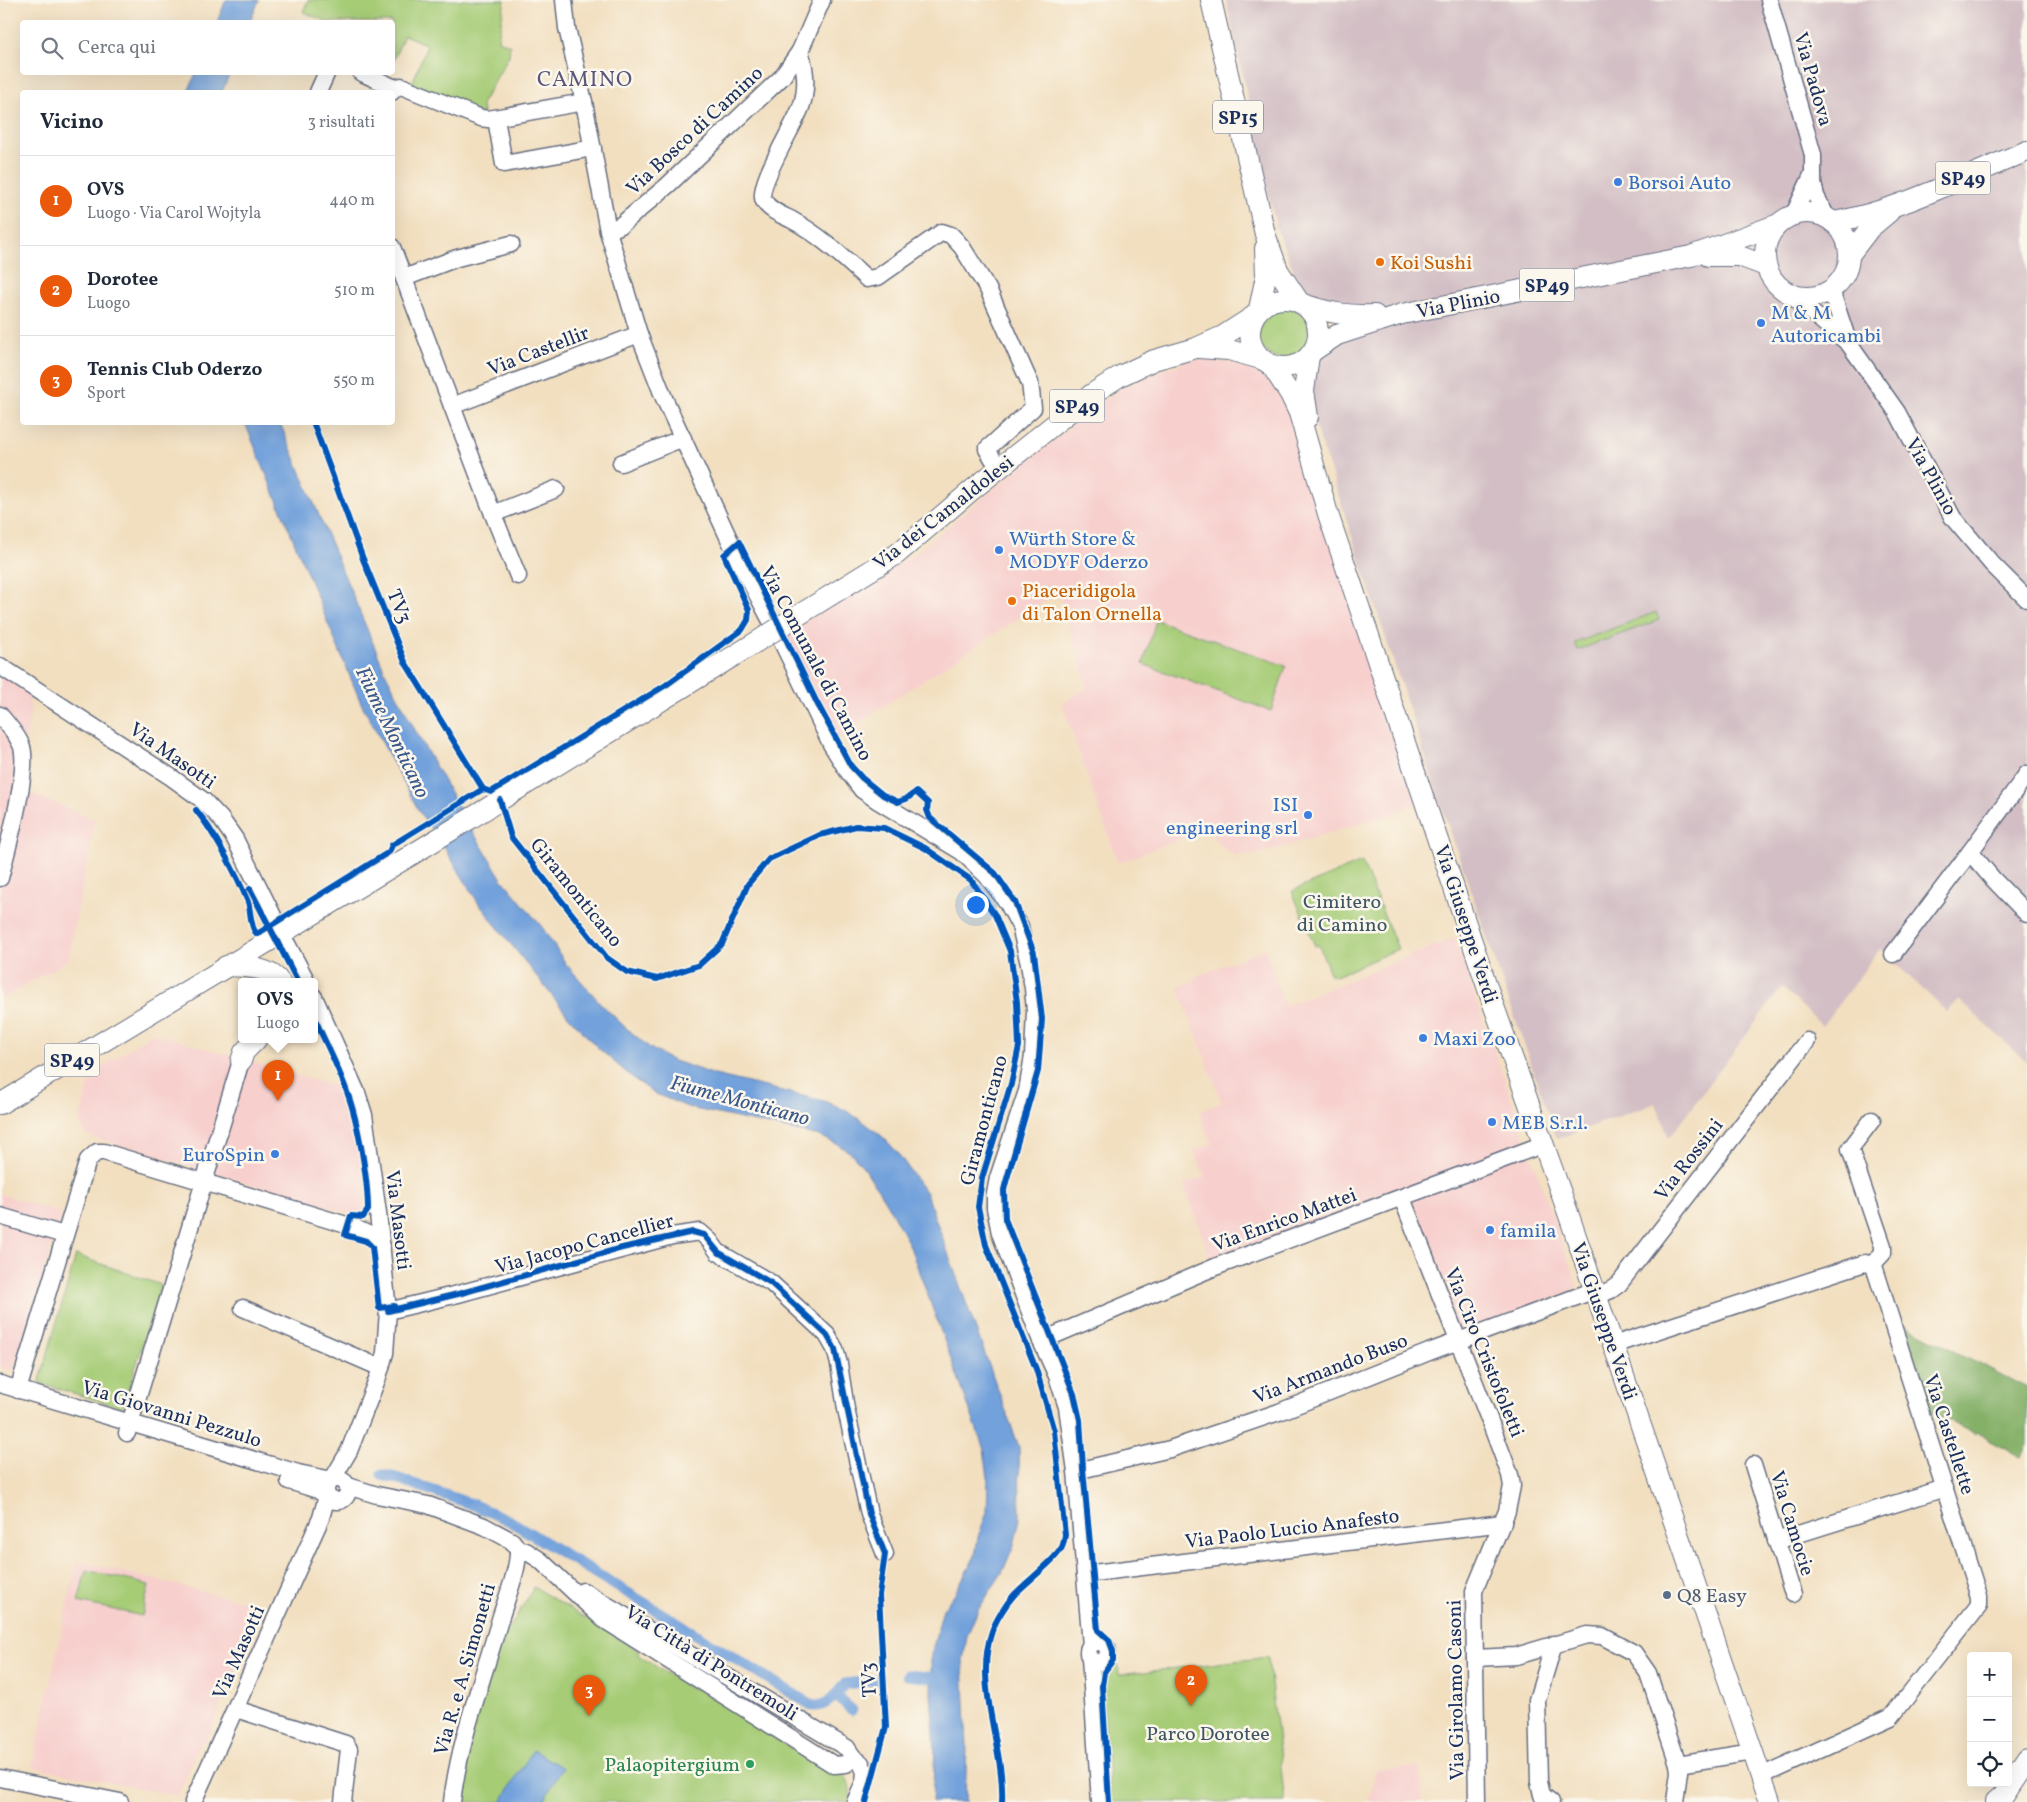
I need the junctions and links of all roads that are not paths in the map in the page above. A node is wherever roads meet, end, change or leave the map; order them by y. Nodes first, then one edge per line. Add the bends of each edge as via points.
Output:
1 (564, 0) edge
2 (822, 0) edge
3 (1211, 0) edge
4 (1769, 0) edge
5 (800, 52) junction
6 (326, 75) edge
7 (366, 75) edge
8 (319, 90) edge
9 (394, 90) edge
10 (584, 102) junction
11 (496, 119) junction
12 (593, 148) junction
13 (2027, 151) edge
14 (1814, 171) junction
15 (1898, 204) junction
16 (1794, 214) junction
17 (1830, 219) junction
18 (1776, 225) junction
19 (608, 231) junction
20 (1265, 234) junction
21 (511, 244) dead end
22 (1850, 254) junction
23 (395, 255) edge
24 (1691, 256) junction
25 (1766, 266) junction
26 (404, 278) junction
27 (1831, 290) junction
28 (1787, 292) junction
29 (1301, 303) junction
30 (1256, 312) junction
31 (1402, 314) junction
32 (639, 334) junction
33 (1849, 344) junction
34 (1196, 348) junction
35 (1311, 354) junction
36 (1266, 362) junction
37 (452, 406) junction
38 (683, 438) junction
39 (621, 463) dead end
40 (999, 468) junction
41 (1317, 470) junction
42 (556, 489) dead end
43 (493, 514) junction
44 (518, 576) dead end
45 (2027, 599) edge
46 (0, 666) edge
47 (0, 715) edge
48 (2027, 774) edge
49 (1970, 852) junction
50 (0, 878) edge
51 (2027, 914) edge
52 (276, 922) dead end
53 (287, 944) dead end
54 (1893, 954) dead end
55 (226, 966) junction
56 (277, 978) edge
57 (305, 978) edge
58 (318, 1006) edge
59 (1807, 1041) dead end
60 (253, 1043) edge
61 (241, 1061) joint
62 (0, 1104) edge
63 (1872, 1120) dead end
64 (1544, 1144) junction
65 (204, 1181) junction
66 (1402, 1198) junction
67 (378, 1213) junction
68 (0, 1216) edge
69 (353, 1227) junction
70 (64, 1235) junction
71 (382, 1246) junction
72 (1872, 1265) junction
73 (1596, 1293) junction
74 (243, 1308) dead end
75 (388, 1311) junction
76 (1041, 1341) junction
77 (1458, 1342) junction
78 (1613, 1345) junction
79 (381, 1368) junction
80 (18, 1390) junction
81 (0, 1393) edge
82 (129, 1428) junction
83 (1753, 1465) dead end
84 (1076, 1471) junction
85 (1945, 1488) junction
86 (339, 1491) junction
87 (1503, 1523) junction
88 (1776, 1541) junction
89 (518, 1549) junction
90 (884, 1554) dead end
91 (1086, 1574) junction
92 (1793, 1594) dead end
93 (613, 1617) junction
94 (1554, 1644) junction
95 (1475, 1658) junction
96 (712, 1667) junction
97 (700, 1686) junction
98 (236, 1709) junction
99 (1753, 1752) junction
100 (853, 1758) junction
101 (2027, 1760) edge
102 (1678, 1764) junction
103 (1761, 1776) junction
104 (0, 1778) edge
105 (2003, 1800) edge
106 (120, 1802) edge
107 (193, 1802) edge
108 (343, 1802) edge
109 (452, 1802) edge
110 (855, 1802) edge
111 (1100, 1802) edge
112 (1477, 1802) edge
113 (1551, 1802) edge
114 (1675, 1802) edge
115 (1770, 1802) edge

1 - 10 street, Via Comunale di Camino
2 - 5 street, Via Bosco di Camino
3 - 20 main road, SP15
4 - 14 street, Via Padova via 1811,147
5 - 19 street, Via Bosco di Camino via 782,77 668,185 621,225
5 - 40 street via 807,73 801,107 770,171 763,200 769,208 798,223 829,246 867,278 878,277 942,232 951,235 962,247 988,289 1030,383 1033,408 987,449
6 - 8 street
7 - 9 street
9 - 11 street via 401,86 481,118
10 - 11 street
10 - 12 street, Via Comunale di Camino
11 - 12 street via 504,164
12 - 19 street, Via Comunale di Camino
13 - 15 main road, SP49
14 - 16 street
14 - 17 street, Via Padova via 1816,196
15 - 17 main road, SP49 via 1866,215
15 - 22 main road, SP49 via 1870,228
16 - 17 main road, SP49 via 1805,212
16 - 18 main road, SP49
17 - 22 main road via 1845,236
18 - 24 main road, Via Plinio / SP49
18 - 25 main road via 1764,252
19 - 32 street, Via Comunale di Camino
20 - 29 main road, SP15 via 1278,270
20 - 30 main road, SP15 via 1266,276
21 - 26 street via 457,258
22 - 27 main road, SP49 via 1848,268
23 - 26 street
24 - 25 main road, Via Plinio / SP49 via 1739,256
24 - 31 main road, Via Plinio / SP49
25 - 28 main road via 1772,279
26 - 37 street
27 - 28 main road via 1810,297
27 - 33 street, Via Plinio
28 - 33 street, Via Plinio
29 - 30 main road, SP49 via 1278,299 1268,302
29 - 31 main road, SP49 via 1349,316
29 - 35 main road via 1316,321 1318,331
30 - 34 main road, Via dei Camaldolesi / SP49 via 1223,336
30 - 36 main road via 1249,334 1255,352
31 - 35 main road, SP49 via 1337,336
32 - 37 street, Via Castellir
32 - 38 street, Via Comunale di Camino
33 - 45 street, Via Plinio via 1897,412 1953,518
34 - 36 main road, Via dei Camaldolesi / SP49 via 1229,350
34 - 40 main road, Via dei Camaldolesi / SP49 via 1154,360 1120,376 1092,394
35 - 36 main road, SP49 via 1292,366 1281,367
35 - 41 main road, Via Giuseppe Verdi via 1304,391
36 - 41 main road, Via Giuseppe Verdi via 1295,403
37 - 43 street
38 - 39 street
38 - 76 street, Via Comunale di Camino via 732,546 847,770 862,790 962,852 987,876 1020,926 1033,988 1033,1056 1027,1091 1002,1160 995,1208 1000,1233
40 - 55 main road, Via dei Camaldolesi / SP49, bridge via 897,554
41 - 64 main road, Via Giuseppe Verdi via 1328,514 1492,1001
42 - 43 street
43 - 44 street
46 - 52 street, Via Masotti via 204,801 235,839
47 - 50 street via 22,747 23,770
48 - 49 street
49 - 51 street
49 - 54 street
53 - 57 street
55 - 56 main road via 256,968
55 - 62 main road, Via dei Camaldolesi / SP49
58 - 67 street, Via Masotti via 361,1105
59 - 73 street, Via Rossini via 1619,1284 1611,1290
60 - 61 main road
61 - 65 street
63 - 72 street via 1850,1149 1883,1246 1883,1254
64 - 66 street, Via Enrico Mattei
64 - 73 main road, Via Giuseppe Verdi
65 - 69 street
65 - 70 street via 97,1152 88,1160
65 - 82 street
66 - 76 street, Via Enrico Mattei via 1214,1267
66 - 77 street, Via Ciro Cristofoletti
67 - 69 street via 367,1224
67 - 71 street, Via Masotti
68 - 70 street
69 - 71 street via 374,1237
70 - 80 street
71 - 75 street, Via Masotti
72 - 78 street via 1865,1263
72 - 85 street, Via Castellette
73 - 77 street, Via Armando Buso
73 - 78 main road, Via Giuseppe Verdi
74 - 79 street
75 - 79 street, Via Masotti
75 - 90 street, Via Jacopo Cancellier via 672,1236 700,1232 718,1252 771,1283 827,1335 835,1349 869,1514
76 - 84 street, Via Comunale di Camino via 1067,1407
77 - 84 street, Via Armando Buso via 1279,1412 1170,1449
77 - 87 street, Via Ciro Cristofoletti via 1510,1475 1511,1497
78 - 99 main road, Via Giuseppe Verdi
79 - 86 street, Via Masotti via 349,1451
80 - 81 street, Via Giovanni Pezzulo
80 - 82 street, Via Giovanni Pezzulo
81 - 82 street, Via Giovanni Pezzulo
82 - 86 street, Via Giovanni Pezzulo via 298,1473
83 - 88 street, Via Camocie
84 - 91 street, Via Comunale di Camino
85 - 88 street
85 - 103 street, Via Castellette via 1979,1596 1979,1605 1890,1717
86 - 89 street, Via Città di Pontremoli via 428,1506 484,1526 512,1541
86 - 98 street, Via Masotti via 321,1518
87 - 91 street, Via Paolo Lucio Anafesto
87 - 95 street, Via Girolamo Casoni via 1474,1591
88 - 92 street, Via Camocie
89 - 93 street, Via Città di Pontremoli via 534,1555
89 - 109 street, Via R. e A. Simonetti via 454,1780
91 - 111 street, Via Comunale di Camino via 1094,1648 1092,1681
93 - 96 street, Via Città di Pontremoli
93 - 97 street, Via Città di Pontremoli
94 - 95 street via 1516,1656
94 - 102 street via 1587,1635 1602,1636 1634,1652 1648,1673
94 - 113 street via 1537,1700 1539,1782 1542,1795
95 - 112 street, Via Girolamo Casoni
96 - 97 street
96 - 100 street, Via Città di Pontremoli via 846,1748
97 - 100 street, Via Città di Pontremoli via 834,1765 846,1764
98 - 107 street, Via Masotti
98 - 108 street via 346,1744 350,1749
99 - 102 street
99 - 103 main road, Via Giuseppe Verdi
100 - 110 street, Via Città di Pontremoli via 861,1763 865,1772
101 - 105 main road
102 - 114 street
103 - 115 main road, Via Giuseppe Verdi
104 - 106 street

